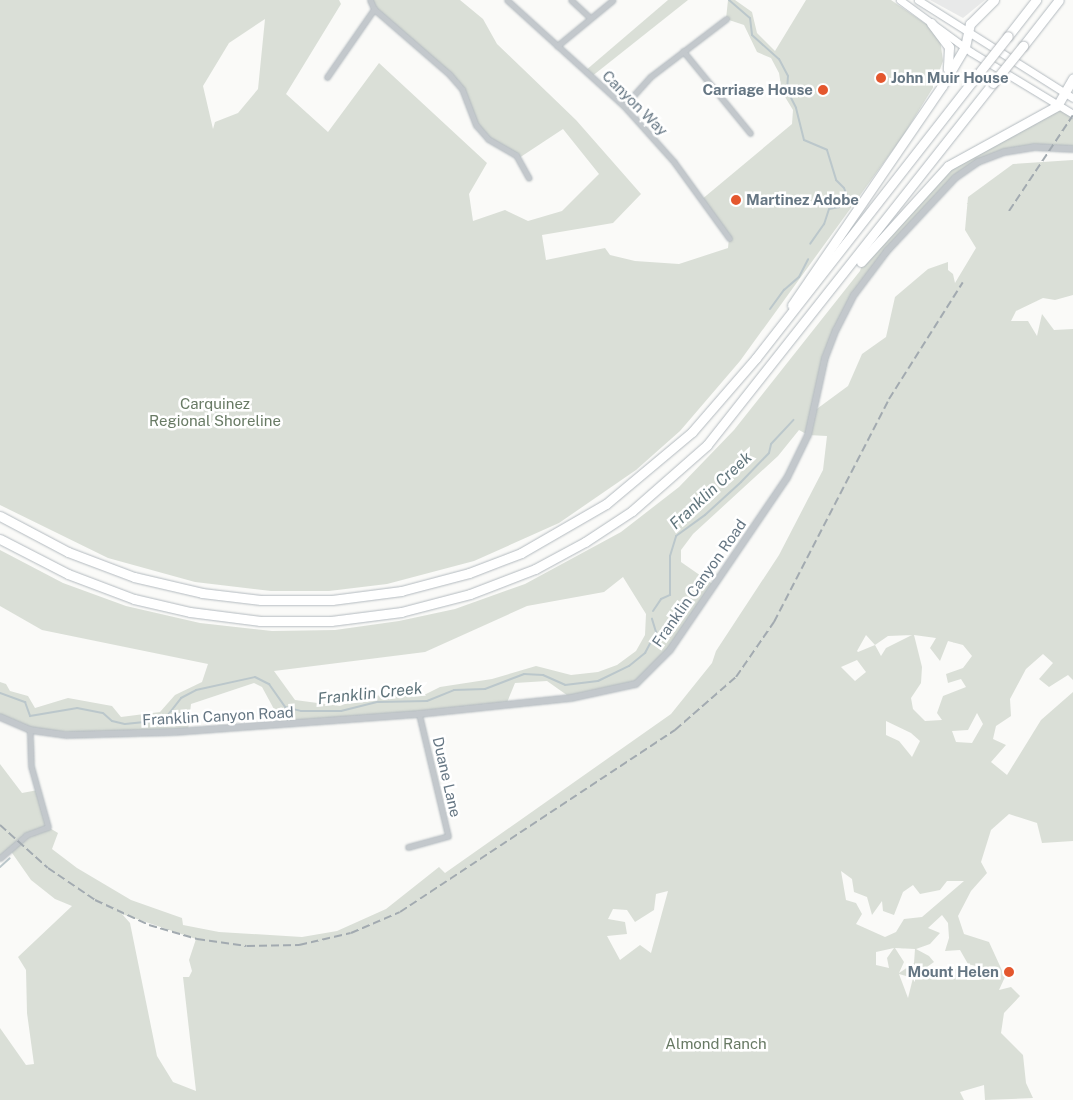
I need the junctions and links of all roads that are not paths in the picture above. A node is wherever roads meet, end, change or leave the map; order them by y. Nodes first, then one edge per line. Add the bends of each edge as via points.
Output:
1 (370, 0) edge
2 (507, 0) edge
3 (571, 0) edge
4 (613, 0) edge
5 (900, 0) edge
6 (918, 0) edge
7 (994, 0) edge
8 (1036, 0) edge
9 (1059, 0) edge
10 (374, 9) junction
11 (590, 18) junction
12 (726, 19) dead end
13 (931, 23) junction
14 (969, 32) junction
15 (557, 46) junction
16 (965, 47) junction
17 (683, 51) junction
18 (326, 77) dead end
19 (1073, 78) edge
20 (942, 86) junction
21 (1069, 95) edge
22 (624, 106) junction
23 (1057, 106) junction
24 (1073, 114) edge
25 (750, 134) dead end
26 (1073, 149) edge
27 (529, 178) dead end
28 (729, 238) dead end
29 (823, 302) junction
30 (765, 347) junction
31 (0, 516) edge
32 (0, 539) edge
33 (419, 714) junction
34 (0, 717) edge
35 (30, 730) junction
36 (408, 846) dead end
37 (0, 858) edge

1 - 10 street
2 - 15 street, Canyon Way
3 - 11 street
4 - 11 street
5 - 13 main road
6 - 14 main road
7 - 14 highway via 970,24
8 - 30 highway, bridge
9 - 29 highway, bridge
10 - 18 street
10 - 27 street via 449,74 462,89 476,125 488,139 516,155
11 - 15 street
12 - 17 street
13 - 16 main road
13 - 20 highway via 949,47 951,62
14 - 16 highway
14 - 21 main road
15 - 22 street, Canyon Way
16 - 20 highway
16 - 23 main road
17 - 22 street via 650,77
17 - 25 street
19 - 21 highway
20 - 30 highway via 821,259
21 - 23 highway
22 - 28 street, Canyon Way via 674,162
23 - 24 main road
23 - 29 highway via 948,166
26 - 33 street, Franklin Canyon Road via 1034,147 1004,152 978,162 955,178 887,251 854,295 836,330 825,358 808,436 787,478 670,650 636,684 571,698
29 - 32 highway via 716,436 655,493 609,527 561,556 509,580 442,603 331,621 274,622 218,617 162,606 108,590 55,568
30 - 31 highway via 692,432 606,504 521,553 469,573 414,588 317,601 261,600 202,593 154,583 100,565
33 - 35 street, Franklin Canyon Road via 175,732 67,735
33 - 36 street, Duane Lane via 448,836
34 - 35 street, Franklin Canyon Road
35 - 37 street via 32,766 48,827 26,835

